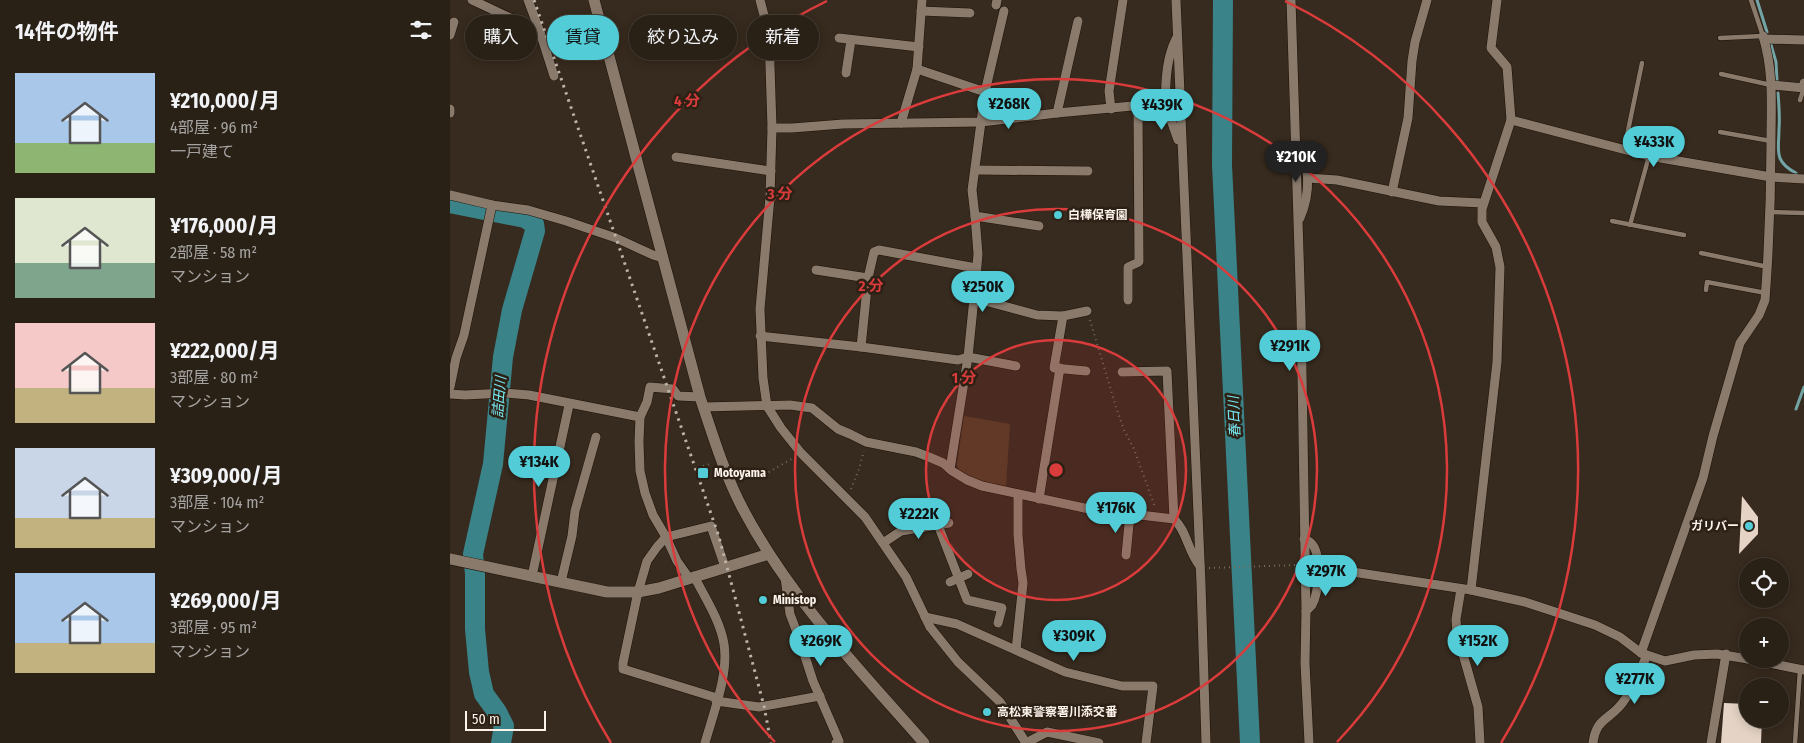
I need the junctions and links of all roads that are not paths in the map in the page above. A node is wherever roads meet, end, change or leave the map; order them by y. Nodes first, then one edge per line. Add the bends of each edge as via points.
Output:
1 (472, 0) edge
2 (528, 0) edge
3 (594, 0) edge
4 (760, 0) edge
5 (922, 0) edge
6 (1123, 0) edge
7 (1176, 0) edge
8 (1291, 0) edge
9 (1427, 0) edge
10 (1497, 0) edge
11 (1751, 0) edge
12 (921, 11) junction
13 (1004, 11) dead end
14 (970, 13) dead end
15 (1078, 20) dead end
16 (454, 22) dead end
17 (540, 32) junction
18 (450, 35) edge
19 (1177, 37) junction
20 (1763, 37) junction
21 (839, 38) dead end
22 (1720, 38) dead end
23 (850, 40) junction
24 (1804, 40) edge
25 (918, 47) junction
26 (1642, 63) dead end
27 (917, 69) junction
28 (846, 73) dead end
29 (1721, 74) dead end
30 (554, 76) dead end
31 (1804, 83) edge
32 (1772, 85) junction
33 (1804, 88) edge
34 (985, 92) junction
35 (1800, 100) dead end
36 (1165, 103) junction
37 (1138, 106) junction
38 (450, 109) edge
39 (1111, 109) junction
40 (1056, 113) junction
41 (450, 114) edge
42 (1511, 120) junction
43 (980, 122) junction
44 (901, 123) junction
45 (772, 128) junction
46 (1720, 132) dead end
47 (1771, 141) junction
48 (1295, 142) junction
49 (1624, 150) junction
50 (1182, 151) junction
51 (1650, 156) junction
52 (676, 157) dead end
53 (975, 170) junction
54 (1088, 170) dead end
55 (771, 172) junction
56 (1771, 177) junction
57 (1308, 178) junction
58 (1804, 179) edge
59 (1392, 192) junction
60 (450, 195) edge
61 (1483, 203) junction
62 (492, 206) junction
63 (1770, 212) junction
64 (1804, 213) edge
65 (975, 216) junction
66 (1612, 221) dead end
67 (1298, 222) junction
68 (1630, 225) junction
69 (1038, 226) dead end
70 (1684, 235) dead end
71 (1701, 252) dead end
72 (663, 258) junction
73 (1768, 267) junction
74 (976, 268) junction
75 (816, 270) dead end
76 (868, 278) junction
77 (1706, 290) dead end
78 (1766, 293) junction
79 (974, 298) junction
80 (1128, 300) dead end
81 (1088, 311) road end
82 (1062, 316) junction
83 (760, 336) junction
84 (862, 347) junction
85 (968, 357) junction
86 (1016, 366) dead end
87 (1060, 368) junction
88 (1086, 371) dead end
89 (1122, 372) dead end
90 (450, 387) edge
91 (450, 394) edge
92 (701, 402) junction
93 (570, 404) junction
94 (767, 406) junction
95 (640, 417) junction
96 (596, 437) dead end
97 (950, 469) junction
98 (1018, 495) junction
99 (1039, 499) junction
100 (1130, 514) junction
101 (1174, 519) junction
102 (949, 523) dead end
103 (938, 525) junction
104 (666, 537) junction
105 (1304, 539) junction
106 (883, 543) junction
107 (769, 554) junction
108 (1126, 555) dead end
109 (450, 558) edge
110 (725, 567) junction
111 (1204, 567) junction
112 (1319, 569) junction
113 (968, 574) dead end
114 (532, 576) junction
115 (692, 577) junction
116 (785, 578) junction
117 (959, 579) junction
118 (561, 582) junction
119 (950, 582) dead end
120 (1461, 589) junction
121 (1471, 590) junction
122 (638, 592) junction
123 (1306, 611) junction
124 (925, 617) junction
125 (998, 624) dead end
126 (1016, 650) junction
127 (1644, 654) junction
128 (1726, 654) junction
129 (1739, 657) edge
130 (1789, 667) edge
131 (1802, 669) edge
132 (820, 696) junction
133 (717, 699) junction
134 (705, 743) edge
135 (836, 743) edge
136 (924, 743) edge
137 (1026, 743) edge
138 (1099, 743) edge
139 (1146, 743) edge
140 (1206, 743) edge
141 (1309, 743) edge
142 (1480, 743) edge
143 (1593, 743) edge
144 (1711, 743) edge
145 (1795, 743) edge

1 - 17 street
2 - 17 street
3 - 72 street
4 - 45 street via 769,34
5 - 12 street
6 - 39 street via 1109,91
7 - 19 street
8 - 48 street
9 - 59 street via 1415,42 1408,118
10 - 42 street via 1491,48 1507,67
11 - 20 lane
12 - 14 street
12 - 25 street
13 - 34 street
15 - 40 street
16 - 18 street
17 - 30 street
19 - 36 street via 1167,62
19 - 50 street
20 - 22 lane
20 - 24 street
20 - 32 street
21 - 23 street
23 - 25 street
23 - 28 street
25 - 27 street
26 - 49 lane
27 - 34 street
27 - 44 street
29 - 32 lane
31 - 33 street
32 - 33 street
32 - 47 street
33 - 35 lane
34 - 43 street
36 - 37 street
36 - 50 street
37 - 39 street
37 - 80 street via 1139,262 1128,267
38 - 41 street
39 - 40 street
40 - 43 street
42 - 49 street
42 - 61 street
43 - 44 street
43 - 53 street
44 - 45 street
45 - 55 street
46 - 47 lane
47 - 56 street
48 - 57 street via 1301,150
48 - 67 street
49 - 51 street
50 - 111 street
51 - 56 street
51 - 68 lane
52 - 55 street
53 - 54 street
53 - 65 street via 972,190
55 - 83 street
56 - 58 street
56 - 63 street
57 - 59 street via 1337,180
57 - 67 street
59 - 61 street via 1439,201
60 - 62 street
61 - 121 street via 1482,222 1496,246 1500,267 1498,343
62 - 72 street via 528,210 566,221
62 - 90 street
63 - 64 lane
63 - 73 street
65 - 69 street
65 - 74 street
66 - 68 lane
67 - 105 street
68 - 70 lane
71 - 73 lane
72 - 92 street
73 - 78 street
74 - 76 street via 879,250 874,252
74 - 79 street
75 - 76 street
76 - 84 street
77 - 78 lane via 1707,282
78 - 127 street via 1759,315 1740,343 1703,478
79 - 82 street via 1038,315
79 - 85 street
81 - 82 street
82 - 87 street via 1054,368
83 - 84 street
83 - 94 street
84 - 85 street via 958,360
85 - 86 street
85 - 97 street
87 - 88 street
87 - 99 street
89 - 101 street via 1167,371
91 - 93 street via 506,393
92 - 94 street
92 - 95 street via 678,396 673,389 650,387
92 - 107 street via 728,475
93 - 95 street
93 - 114 street
94 - 97 street via 812,408 838,429 866,442 916,452
94 - 106 street via 801,453 865,516
95 - 104 street via 640,472 653,514
96 - 118 street via 575,510
97 - 98 street via 982,486
98 - 99 street
98 - 126 street via 1023,583
99 - 100 street
100 - 101 street
100 - 108 street
101 - 111 street via 1180,525 1195,560
102 - 103 street
103 - 106 street via 901,531
103 - 117 street
104 - 110 street via 711,526
104 - 115 street via 677,561
104 - 122 street via 647,561
105 - 112 street via 1312,543
105 - 123 street
106 - 124 street via 906,577
107 - 110 street
107 - 116 street
109 - 114 street
110 - 115 street
111 - 140 street
112 - 120 street
112 - 123 street via 1312,605
113 - 117 street
114 - 118 street
115 - 122 street
115 - 133 street via 718,624 724,644 722,680
116 - 132 street via 790,614
116 - 136 street via 814,617
117 - 119 street
117 - 125 street via 968,600 1002,608
118 - 122 street via 606,592
120 - 121 street
120 - 142 street via 1456,632 1478,707
121 - 127 street via 1525,602 1595,624
122 - 133 street via 623,669
123 - 141 street
124 - 126 street via 958,624
124 - 137 street via 958,662 1000,702
126 - 139 street via 1065,672 1122,686 1153,686
127 - 128 street via 1665,661 1694,655
127 - 143 street via 1620,706 1599,724
128 - 129 street
128 - 144 street
130 - 131 street
131 - 145 lane
132 - 133 street via 759,707
132 - 135 street via 839,740
133 - 134 street
137 - 138 street via 1047,732

